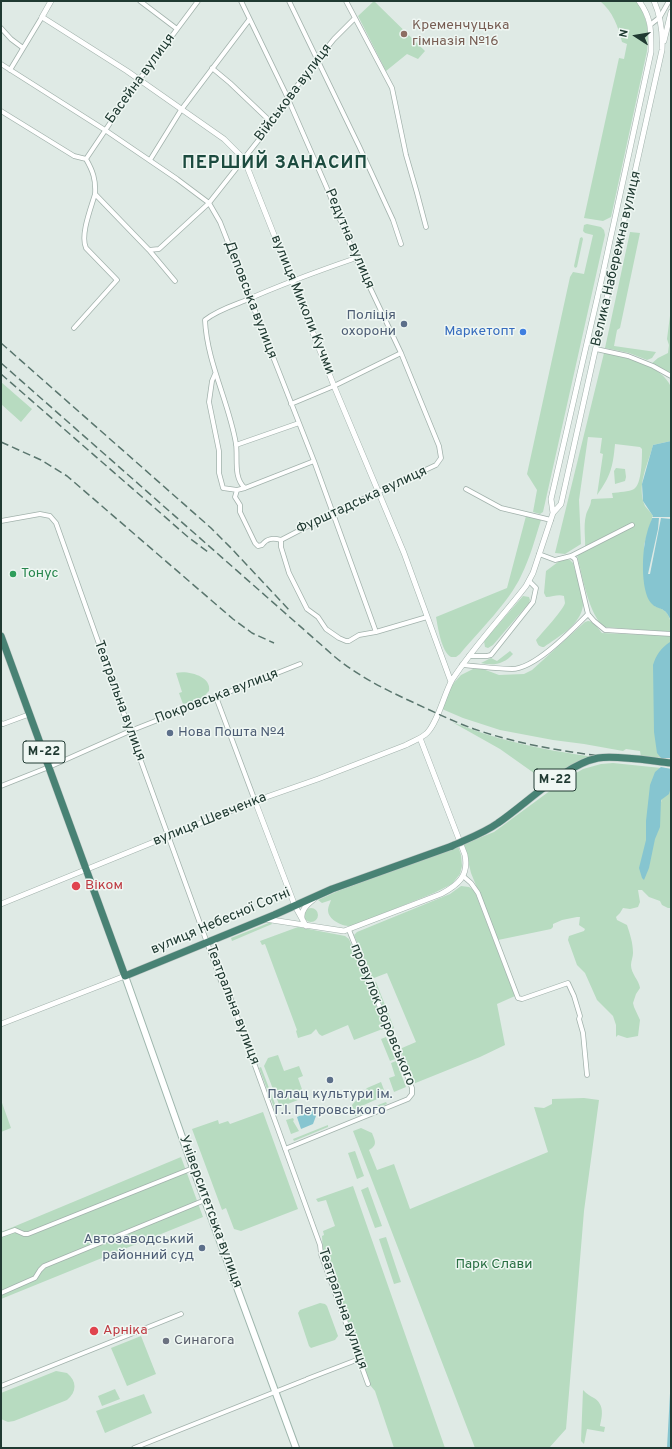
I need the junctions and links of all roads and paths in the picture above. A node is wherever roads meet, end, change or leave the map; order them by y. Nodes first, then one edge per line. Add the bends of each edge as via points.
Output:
1 (51, 1) edge
2 (140, 1) edge
3 (190, 1) edge
4 (241, 1) edge
5 (289, 1) edge
6 (346, 1) edge
7 (639, 1) edge
8 (654, 1) edge
9 (669, 1) edge
10 (196, 3) edge
11 (671, 12) edge
12 (42, 17) junction
13 (660, 17) junction
14 (355, 18) junction
15 (249, 20) junction
16 (650, 25) junction
17 (1, 28) edge
18 (177, 29) junction
19 (23, 48) junction
20 (662, 50) junction
21 (317, 60) junction
22 (1, 64) edge
23 (212, 68) junction
24 (10, 70) junction
25 (139, 80) junction
26 (287, 99) junction
27 (181, 110) junction
28 (1, 111) edge
29 (272, 123) junction
30 (105, 130) junction
31 (244, 158) junction
32 (86, 159) junction
33 (150, 160) junction
34 (95, 194) junction
35 (209, 203) junction
36 (426, 227) dead end
37 (401, 244) dead end
38 (149, 250) junction
39 (356, 258) junction
40 (175, 281) dead end
41 (292, 281) junction
42 (250, 298) junction
43 (74, 328) dead end
44 (596, 349) junction
45 (401, 353) junction
46 (215, 374) junction
47 (671, 376) edge
48 (334, 386) junction
49 (292, 404) junction
50 (299, 423) junction
51 (236, 445) junction
52 (441, 458) joint
53 (314, 461) junction
54 (244, 488) junction
55 (466, 489) dead end
56 (237, 490) junction
57 (379, 492) junction
58 (333, 513) junction
59 (553, 513) junction
60 (551, 520) junction
61 (1, 521) edge
62 (632, 524) dead end
63 (280, 540) junction
64 (539, 554) junction
65 (571, 556) junction
66 (529, 581) junction
67 (588, 614) junction
68 (427, 617) junction
69 (376, 632) junction
70 (671, 634) edge
71 (1, 636) edge
72 (469, 656) junction
73 (300, 664) dead end
74 (462, 665) junction
75 (451, 682) junction
76 (216, 697) junction
77 (30, 714) junction
78 (2, 723) edge
79 (130, 731) junction
80 (420, 738) junction
81 (671, 763) edge
82 (50, 767) junction
83 (1, 786) edge
84 (255, 802) junction
85 (169, 836) junction
86 (86, 869) junction
87 (463, 876) junction
88 (317, 896) junction
89 (1, 904) edge
90 (295, 906) junction
91 (265, 919) junction
92 (302, 919) junction
93 (306, 926) junction
94 (349, 930) junction
95 (208, 942) junction
96 (125, 976) junction
97 (1, 1024) edge
98 (587, 1075) dead end
99 (285, 1149) junction
100 (193, 1168) junction
101 (205, 1200) junction
102 (1, 1236) edge
103 (1, 1293) edge
104 (181, 1314) dead end
105 (359, 1359) junction
106 (368, 1384) dead end
107 (1, 1386) edge
108 (275, 1391) junction
109 (134, 1448) edge
110 (296, 1448) edge

1 - 12 street
2 - 18 street
3 - 10 street
4 - 15 street, Редутна вулиця
5 - 21 street
6 - 14 street
7 - 16 street, Велика Набережна вулиця via 645,9
8 - 13 street, Велика Набережна вулиця
9 - 13 street
10 - 18 street, Басейна вулиця
11 - 20 street
12 - 19 street
12 - 25 street, вулиця Миколи Кучми
13 - 16 street
13 - 20 street, Велика Набережна вулиця
14 - 21 street, Військова вулиця
14 - 36 street via 392,88 406,155
15 - 23 street
15 - 26 street, Редутна вулиця
16 - 59 street, Велика Набережна вулиця via 651,52 609,250 550,499
17 - 19 street
18 - 25 street, Басейна вулиця
19 - 24 street
20 - 44 street, Велика Набережна вулиця
21 - 26 street, Військова вулиця
21 - 37 street via 393,220
22 - 24 street, Деповська вулиця
23 - 27 street
23 - 29 street
24 - 30 street, Деповська вулиця
25 - 27 street, вулиця Миколи Кучми
25 - 30 street, Басейна вулиця
26 - 29 street, Військова вулиця
26 - 39 street, Редутна вулиця
27 - 31 street, вулиця Миколи Кучми via 224,139
27 - 33 street
28 - 32 street via 74,156
29 - 31 street, Військова вулиця
30 - 32 street, Басейна вулиця
30 - 33 street, Деповська вулиця
31 - 35 street, Військова вулиця
31 - 41 street, вулиця Миколи Кучми
32 - 34 street via 93,172
33 - 35 street, Деповська вулиця
34 - 38 street
34 - 43 street via 86,227 86,248 117,280
35 - 38 street, Військова вулиця via 159,249
35 - 42 street, Деповська вулиця via 220,222
38 - 40 street
39 - 41 street
39 - 45 street, Редутна вулиця
41 - 42 street
41 - 48 street, вулиця Миколи Кучми
42 - 46 street via 205,320
42 - 49 street, Деповська вулиця
44 - 47 street via 628,356
44 - 59 street, Велика Набережна вулиця via 561,504
45 - 48 street
45 - 52 street, Редутна вулиця via 439,446
46 - 51 street
46 - 56 street via 209,402 219,451 219,473 223,488
48 - 49 street
48 - 57 street, вулиця Миколи Кучми
49 - 50 street, Деповська вулиця
50 - 51 street
50 - 53 street, Деповська вулиця
51 - 54 street via 239,480
52 - 57 street, Фурштадська вулиця via 436,465
53 - 54 street
53 - 58 street, Деповська вулиця
54 - 56 street
55 - 60 street via 501,508
56 - 63 street, Фурштадська вулиця via 235,497 240,505 240,512 255,543 258,546 269,539
57 - 58 street, Фурштадська вулиця
57 - 68 street, вулиця Миколи Кучми
58 - 63 street, Фурштадська вулиця
58 - 69 street, Деповська вулиця
59 - 60 street, Велика Набережна вулиця
60 - 64 street, Велика Набережна вулиця
61 - 79 street, Театральна вулиця via 40,514 50,516 56,523
62 - 65 street
63 - 69 street via 289,574 300,596 307,609 326,629 346,641 359,635
64 - 65 street via 555,560
64 - 66 street, Велика Набережна вулиця
65 - 67 street via 575,559
66 - 72 street, Велика Набережна вулиця
66 - 72 street via 536,588 533,602 491,655
67 - 70 street via 605,630
67 - 74 street via 531,663 513,669
68 - 69 street
68 - 75 street, вулиця Миколи Кучми
71 - 77 highway, М-22
72 - 74 street, Велика Набережна вулиця
73 - 76 street, Покровська вулиця
74 - 75 street, Велика Набережна вулиця
75 - 80 street, Велика Набережна вулиця via 428,732
76 - 79 street, Покровська вулиця
76 - 84 street
77 - 78 street
77 - 82 highway, М-22
79 - 82 street, Покровська вулиця
79 - 85 street, Театральна вулиця
80 - 84 street, вулиця Шевченка
80 - 87 street via 462,846 466,860
81 - 88 highway, вулиця Небесної Сотні / М-22, bridge via 609,758 588,760 563,774 491,828 452,846
82 - 83 street, Покровська вулиця
82 - 86 highway, М-22
84 - 85 street, вулиця Шевченка
84 - 90 street
85 - 86 street, вулиця Шевченка
85 - 95 street, Театральна вулиця
86 - 89 street, вулиця Шевченка
86 - 96 highway, М-22
87 - 94 street via 455,886 441,894
87 - 98 street via 478,893 518,998 522,999 568,983 580,1016
88 - 90 highway, вулиця Небесної Сотні / М-22
88 - 92 street via 304,908
90 - 91 highway, вулиця Небесної Сотні / М-22
90 - 92 street
91 - 93 street
91 - 95 highway, вулиця Небесної Сотні / М-22
92 - 93 street
93 - 94 street
94 - 99 street, провулок Воровського via 412,1088 412,1094 408,1099
95 - 96 highway, вулиця Небесної Сотні / М-22
95 - 99 street, Театральна вулиця
96 - 97 street, вулиця Небесної Сотні / М-22
96 - 100 main road, Університетська вулиця
99 - 105 street, Театральна вулиця
100 - 101 main road, Університетська вулиця
100 - 102 street via 28,1234 15,1230
101 - 103 street via 44,1266 35,1278
101 - 108 main road, Університетська вулиця
104 - 107 street
105 - 106 street, Театральна вулиця
105 - 108 street
108 - 109 street
108 - 110 main road, Університетська вулиця

